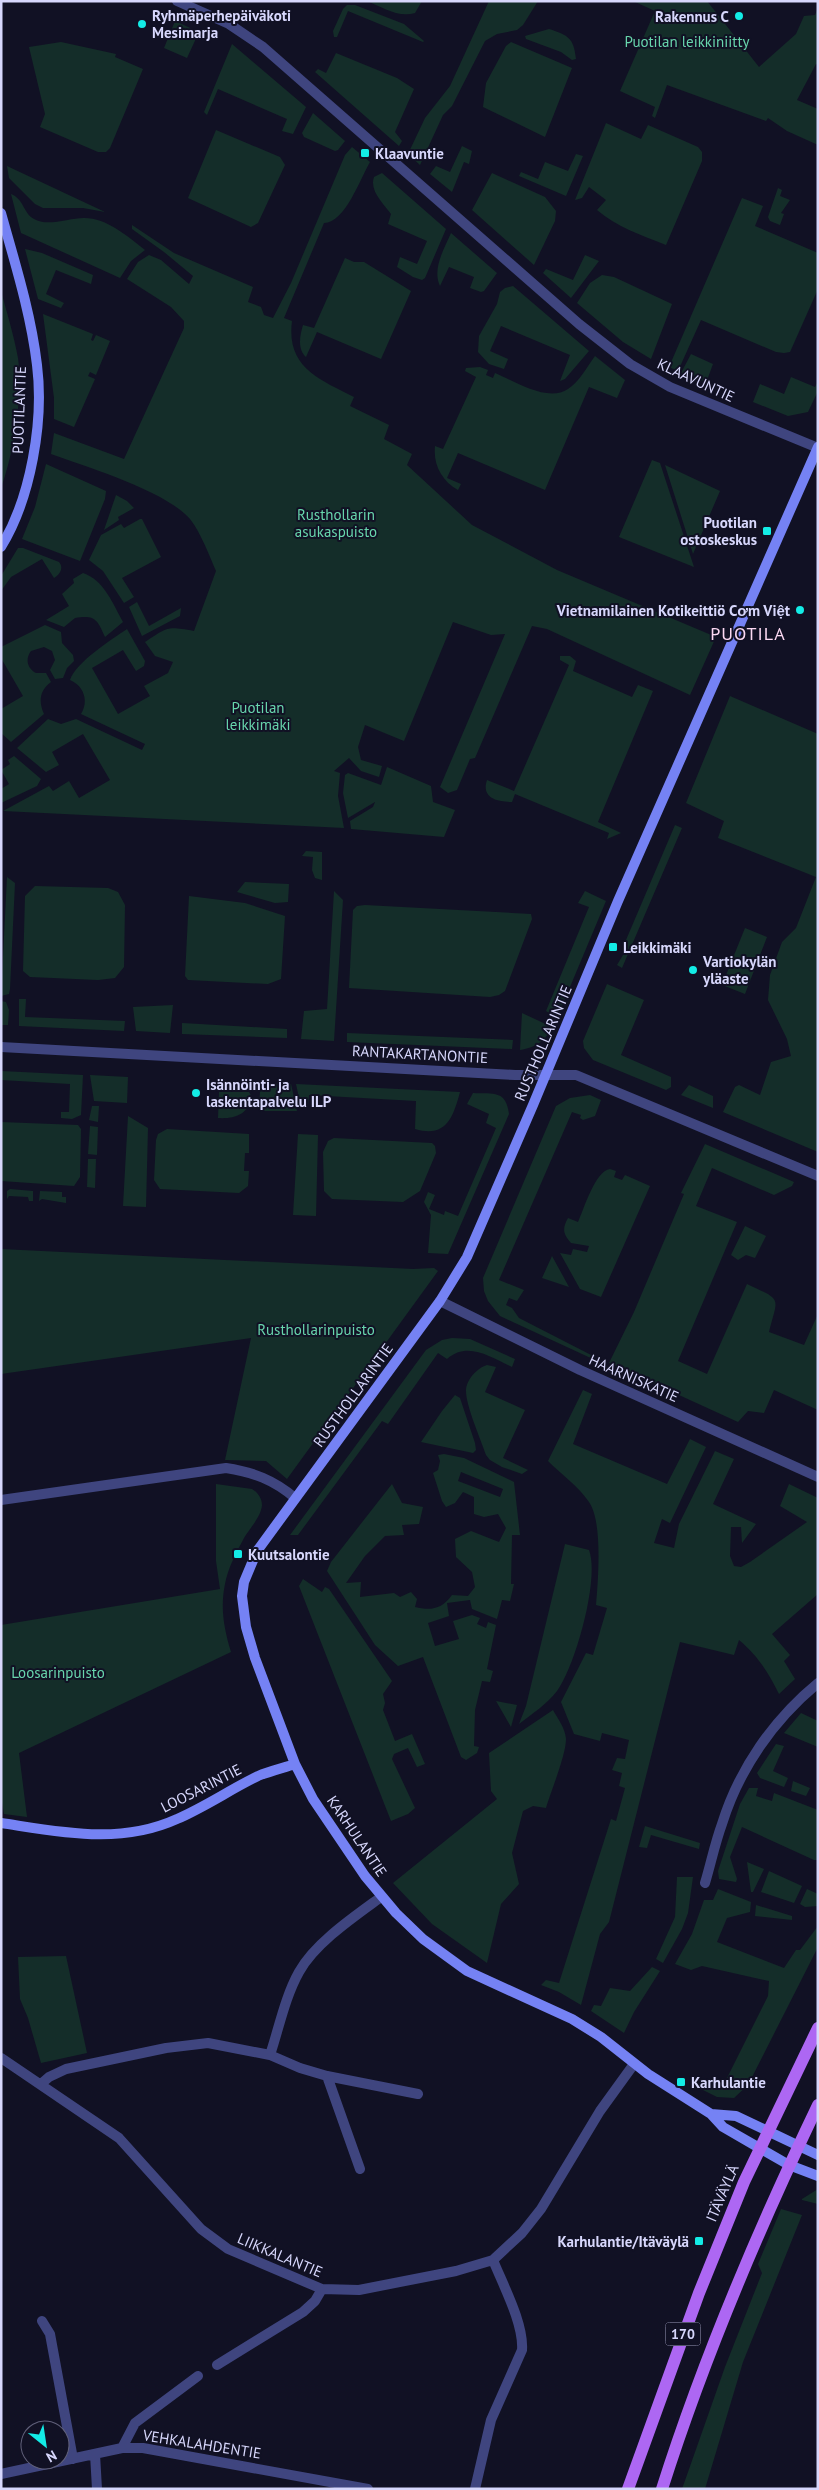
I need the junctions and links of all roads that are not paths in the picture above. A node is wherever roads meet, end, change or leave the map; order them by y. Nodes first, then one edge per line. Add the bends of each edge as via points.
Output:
1 (177, 1) edge
2 (1, 212) edge
3 (818, 448) edge
4 (1, 547) edge
5 (1, 1047) edge
6 (546, 1075) junction
7 (818, 1176) edge
8 (440, 1302) junction
9 (818, 1477) edge
10 (295, 1498) junction
11 (1, 1500) edge
12 (244, 1616) joint
13 (818, 1683) edge
14 (294, 1764) junction
15 (1, 1823) edge
16 (705, 1883) dead end
17 (381, 1897) junction
18 (818, 2028) edge
19 (270, 2055) junction
20 (1, 2058) edge
21 (634, 2064) junction
22 (328, 2076) junction
23 (41, 2084) junction
24 (418, 2094) dead end
25 (818, 2106) edge
26 (711, 2114) junction
27 (767, 2132) junction
28 (798, 2146) junction
29 (759, 2150) junction
30 (818, 2154) edge
31 (789, 2165) junction
32 (360, 2169) dead end
33 (818, 2176) edge
34 (494, 2260) junction
35 (322, 2289) junction
36 (42, 2321) dead end
37 (217, 2365) dead end
38 (198, 2376) dead end
39 (122, 2448) junction
40 (95, 2454) junction
41 (73, 2459) junction
42 (1, 2474) edge
43 (97, 2489) edge
44 (368, 2489) edge
45 (475, 2489) edge
46 (628, 2489) edge
47 (662, 2489) edge

1 - 3 street, KLAAVUNTIE via 229,24 263,47 579,324 630,364 670,387
2 - 4 main road, PUOTILANTIE via 38,367 33,458 18,512
3 - 6 main road, RUSTHOLLARINTIE via 618,901
5 - 6 street, RANTAKARTANONTIE
6 - 7 street, RANTAKARTANONTIE via 588,1079
6 - 8 main road, RUSTHOLLARINTIE via 466,1257
8 - 9 street, HAARNISKATIE via 580,1370
8 - 10 main road, RUSTHOLLARINTIE
10 - 11 street via 263,1477 226,1468
10 - 12 main road, RUSTHOLLARINTIE via 249,1565 244,1582
12 - 14 main road, KARHULANTIE via 255,1658
13 - 16 street via 781,1718 744,1771 722,1823
14 - 15 main road, LOOSARINTIE via 259,1776 178,1819 146,1830 98,1835
14 - 17 main road, KARHULANTIE via 313,1799
17 - 19 street via 317,1949 299,1972
17 - 21 main road, KARHULANTIE via 423,1939 467,1971 572,2019 602,2037
18 - 27 main road, ITÄVÄYLÄ / 170
19 - 22 street
19 - 23 street via 219,2044 193,2044 66,2069
20 - 23 street, LIIKKALANTIE
21 - 26 main road, KARHULANTIE
21 - 34 street, LIIKKALANTIE via 600,2111 541,2209
22 - 24 street
22 - 32 street
23 - 35 street, LIIKKALANTIE via 119,2138 201,2230 215,2241
25 - 28 main road, 170
26 - 27 main road, KARHULANTIE via 736,2116
26 - 29 main road, KARHULANTIE via 723,2127
27 - 28 main road, KARHULANTIE
27 - 29 main road, ITÄVÄYLÄ / 170
28 - 30 main road, KARHULANTIE
28 - 31 main road, 170
29 - 31 main road, KARHULANTIE
29 - 46 main road, ITÄVÄYLÄ / 170 via 698,2293
31 - 33 main road, KARHULANTIE
31 - 47 main road, 170 via 729,2305
34 - 35 street, LIIKKALANTIE via 359,2290
34 - 45 street via 516,2319 522,2350 492,2420
35 - 37 street via 303,2312
36 - 41 street via 50,2334
38 - 39 street via 135,2423
39 - 40 street, VEHKALAHDENTIE
39 - 44 street, VEHKALAHDENTIE via 143,2448
40 - 41 street, VEHKALAHDENTIE
40 - 43 street
41 - 42 street, VEHKALAHDENTIE

